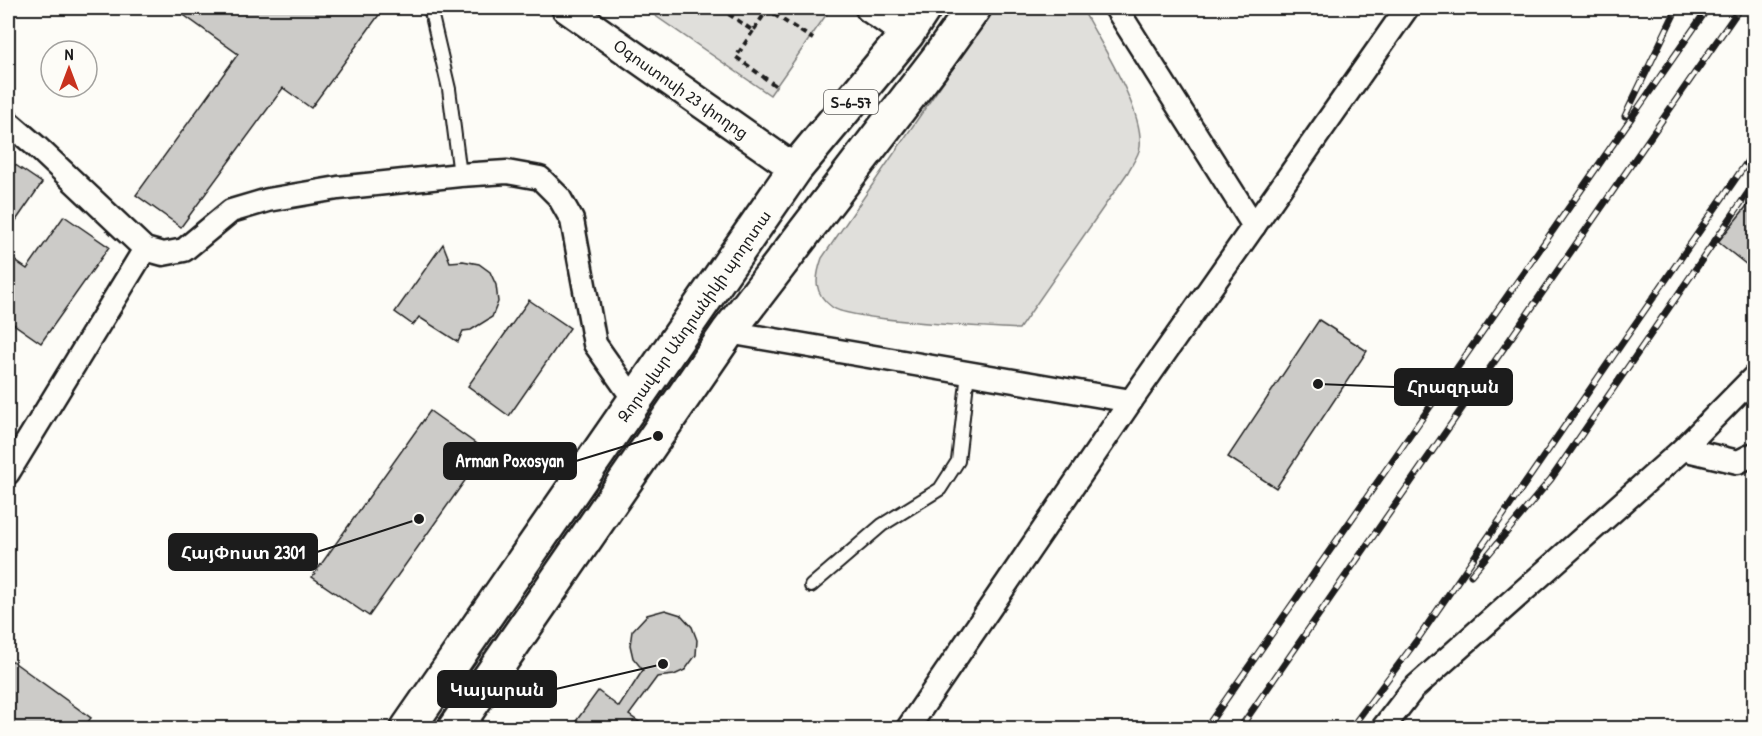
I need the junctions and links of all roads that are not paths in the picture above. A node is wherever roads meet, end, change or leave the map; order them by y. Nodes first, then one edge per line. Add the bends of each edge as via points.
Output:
1 (427, 8) edge
2 (566, 8) edge
3 (870, 8) edge
4 (974, 8) edge
5 (1116, 8) edge
6 (1407, 8) edge
7 (916, 21) edge
8 (939, 57) junction
9 (8, 122) edge
10 (795, 169) junction
11 (460, 175) junction
12 (833, 196) junction
13 (1254, 226) junction
14 (145, 249) junction
15 (728, 332) junction
16 (968, 373) junction
17 (1755, 377) edge
18 (634, 401) junction
19 (1131, 401) junction
20 (1683, 449) junction
21 (1755, 454) edge
22 (8, 473) edge
23 (811, 586) dead end
24 (408, 729) edge
25 (455, 729) edge
26 (908, 729) edge
27 (1383, 729) edge

1 - 11 lane via 449,89
2 - 10 street, Օգոստոսի 23 փողոց
3 - 7 street
4 - 8 main road, Տ-6-57
5 - 13 street
6 - 13 street
7 - 8 main road
7 - 10 main road, Զորավար Անդրանիկի պողոտա / Տ-6-57
8 - 12 main road, Տ-6-57
9 - 14 street
10 - 12 main road
10 - 18 main road, Զորավար Անդրանիկի պողոտա / Տ-6-57
11 - 14 street via 268,200 231,211 184,250 163,254
11 - 18 street via 507,172 540,178 559,197 572,220 595,344
12 - 15 main road, Տ-6-57
13 - 19 street
14 - 22 street
15 - 16 street
15 - 25 main road, Տ-6-57
16 - 19 street
16 - 23 lane via 958,461 940,489 882,525
17 - 20 street
18 - 24 main road, Զորավար Անդրանիկի պողոտա / Տ-6-57
19 - 26 street
20 - 21 street via 1738,462
20 - 27 street via 1413,688

